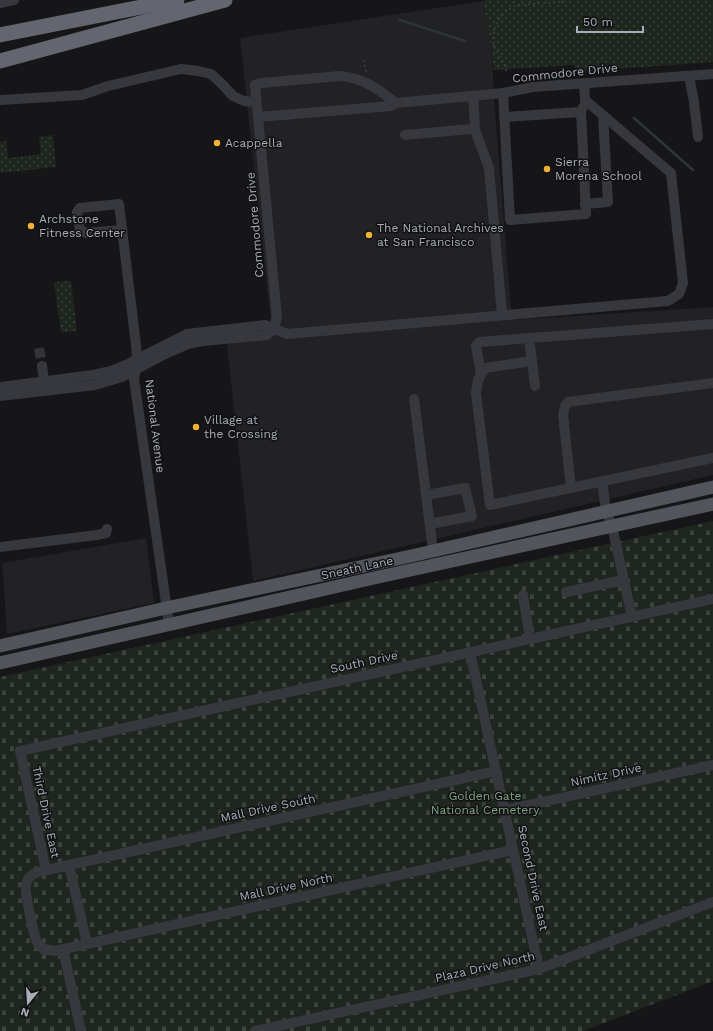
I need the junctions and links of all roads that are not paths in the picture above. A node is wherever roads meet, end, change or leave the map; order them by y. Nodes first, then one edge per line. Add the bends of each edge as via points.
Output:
1 (14, 0) edge
2 (177, 0) edge
3 (225, 0) edge
4 (0, 3) edge
5 (2, 35) edge
6 (0, 61) edge
7 (713, 74) edge
8 (689, 76) junction
9 (584, 83) junction
10 (503, 93) junction
11 (473, 97) junction
12 (0, 100) edge
13 (585, 100) junction
14 (256, 102) junction
15 (396, 103) junction
16 (581, 112) junction
17 (603, 115) junction
18 (258, 117) junction
19 (504, 117) junction
20 (474, 127) junction
21 (405, 135) dead end
22 (698, 137) dead end
23 (585, 204) junction
24 (121, 230) junction
25 (502, 314) junction
26 (713, 324) edge
27 (273, 329) junction
28 (529, 338) junction
29 (137, 359) junction
30 (532, 361) junction
31 (42, 366) tunnel mouth
32 (135, 370) junction
33 (481, 374) junction
34 (713, 382) edge
35 (45, 386) junction
36 (535, 386) dead end
37 (0, 387) edge
38 (0, 396) edge
39 (414, 399) dead end
40 (713, 458) edge
41 (602, 481) junction
42 (713, 487) edge
43 (572, 488) junction
44 (426, 495) junction
45 (713, 504) edge
46 (606, 511) junction
47 (430, 524) junction
48 (612, 526) junction
49 (107, 529) dead end
50 (0, 547) edge
51 (433, 551) junction
52 (624, 580) junction
53 (566, 592) dead end
54 (523, 595) dead end
55 (713, 599) edge
56 (166, 608) junction
57 (632, 617) junction
58 (168, 624) junction
59 (530, 639) junction
60 (0, 646) edge
61 (470, 652) junction
62 (0, 663) edge
63 (20, 752) joint
64 (713, 765) edge
65 (496, 771) junction
66 (505, 810) junction
67 (513, 850) junction
68 (69, 865) junction
69 (46, 870) junction
70 (713, 902) edge
71 (87, 944) junction
72 (63, 949) junction
73 (539, 969) junction
74 (81, 1031) edge
75 (255, 1031) edge

1 - 4 street
2 - 5 highway
3 - 6 highway
7 - 8 street, Commodore Drive
8 - 9 street, Commodore Drive
8 - 22 street
9 - 10 street, Commodore Drive via 533,87
9 - 13 street
10 - 11 street, Commodore Drive
10 - 19 street
11 - 15 street, Commodore Drive
11 - 20 street
12 - 14 street via 82,95 108,86 181,69 211,74 233,96 244,101
13 - 16 street
13 - 17 street
14 - 15 street, Commodore Drive via 255,85 261,82 340,76 362,80
14 - 18 street, Commodore Drive
15 - 18 street, Commodore Drive via 392,106
16 - 19 street
16 - 23 street
17 - 23 street via 608,202
17 - 25 street via 671,173 684,283 678,294 668,301
18 - 27 street, Commodore Drive via 277,318
19 - 23 street via 510,220 586,214
20 - 21 street
20 - 25 street via 489,168
24 - 24 street, National Avenue via 119,204 80,208 77,212 80,230 86,233
24 - 29 street, National Avenue
25 - 27 street via 287,334
26 - 28 street
27 - 29 street via 265,325 187,334
27 - 32 street via 267,335 188,344
28 - 30 street
28 - 33 street via 479,342 476,346
29 - 32 street, National Avenue
29 - 35 street via 105,372
30 - 33 street via 485,368
30 - 36 street
31 - 35 street
32 - 35 street via 95,385
32 - 56 street, National Avenue
33 - 43 street via 476,393 490,504
34 - 43 street via 568,402 564,406 563,415
35 - 37 street
35 - 38 street
39 - 44 street
40 - 41 street
41 - 43 street
41 - 46 street
42 - 46 main road, Sneath Lane
44 - 47 street
44 - 47 street via 465,488 472,516
45 - 48 main road, Sneath Lane
46 - 48 street
46 - 51 main road, Sneath Lane
47 - 51 street
48 - 52 street
48 - 58 main road, Sneath Lane
49 - 50 street via 106,533 97,535
51 - 56 main road, Sneath Lane
52 - 53 street
52 - 57 street
54 - 59 street
55 - 57 street, South Drive
56 - 58 street, National Avenue
56 - 60 main road, Sneath Lane
57 - 59 street, South Drive
58 - 62 main road, Sneath Lane
59 - 61 street, South Drive
61 - 63 street, South Drive
61 - 65 street, Second Drive East
63 - 69 street, Third Drive East
64 - 66 street, Nimitz Drive
65 - 66 street, Second Drive East
65 - 68 street, Mall Drive South
66 - 67 street, Second Drive East
67 - 71 street, Mall Drive North
67 - 73 street, Second Drive East
68 - 69 street, Mall Drive South
68 - 71 street
69 - 72 street, Third Drive East via 30,876 26,884 26,893 37,942 47,951
70 - 73 street, Plaza Drive North
71 - 72 street, Mall Drive North
72 - 74 street
73 - 75 street, Plaza Drive North

